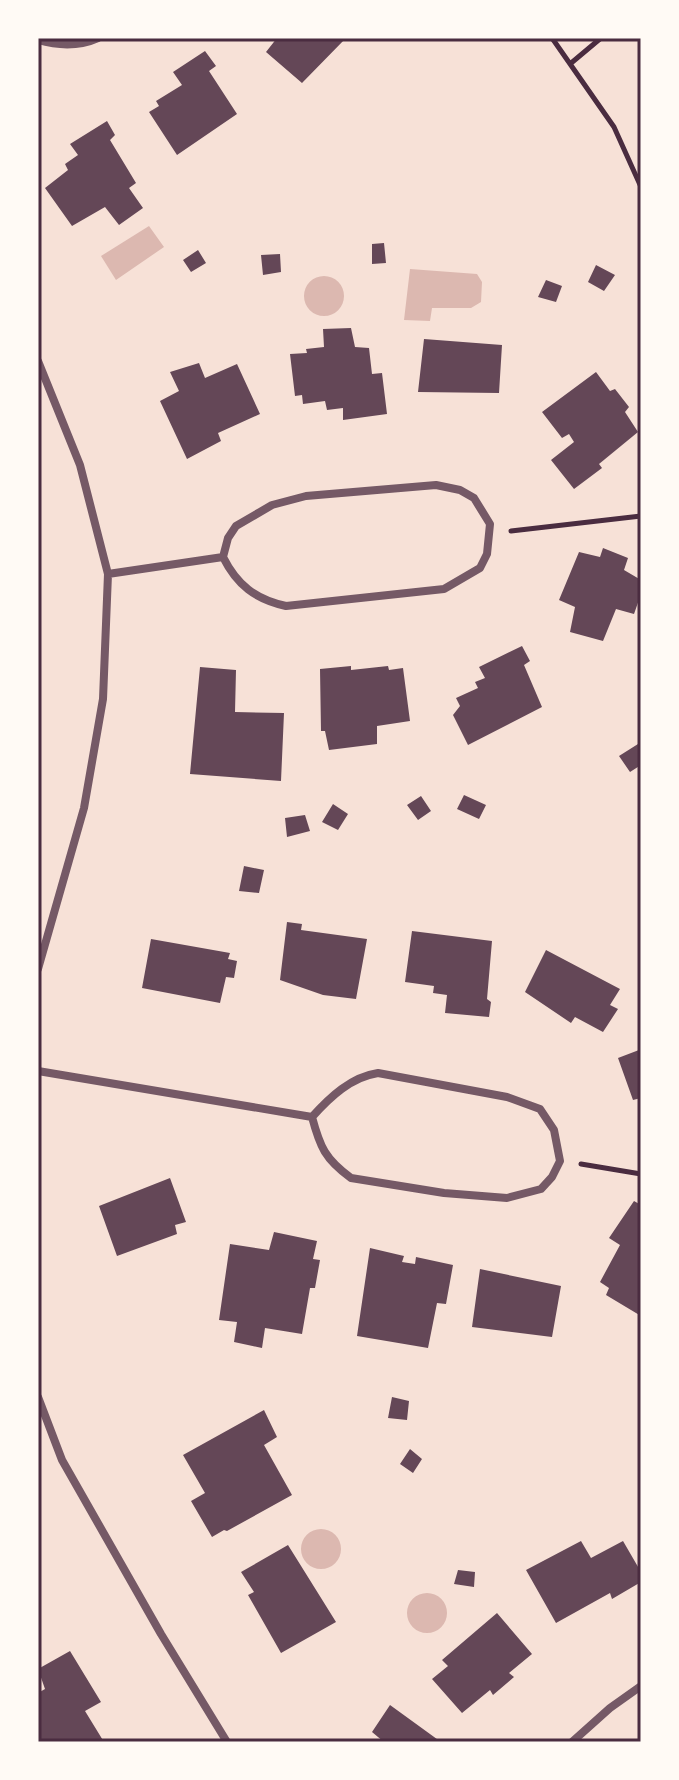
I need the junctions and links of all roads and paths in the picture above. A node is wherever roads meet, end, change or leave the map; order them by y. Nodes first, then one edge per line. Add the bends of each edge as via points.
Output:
1 (98, 38) edge
2 (552, 38) edge
3 (601, 38) edge
4 (38, 40) edge
5 (570, 64) junction
6 (641, 187) edge
7 (38, 361) edge
8 (641, 516) edge
9 (490, 534) junction
10 (223, 557) junction
11 (108, 574) junction
12 (38, 969) edge
13 (38, 1071) edge
14 (312, 1117) junction
15 (560, 1161) junction
16 (641, 1174) edge
17 (38, 1397) edge
18 (641, 1686) edge
19 (227, 1742) edge
20 (572, 1742) edge

1 - 4 street via 83,45
2 - 5 path
3 - 5 path
5 - 6 path via 614,127
7 - 11 street via 80,465
8 - 9 path
9 - 10 street via 480,568 444,589 286,606 252,594 238,583
9 - 10 street via 490,524 474,498 445,486 306,496 272,505 236,526
10 - 11 street
11 - 12 street via 103,699 87,793
13 - 14 street
14 - 15 street via 320,1146 333,1165 351,1178 378,1184 495,1199 520,1197 541,1189
14 - 15 street via 340,1089 378,1073 507,1097 540,1109 554,1130
15 - 16 path
17 - 19 street via 62,1460
18 - 20 street

